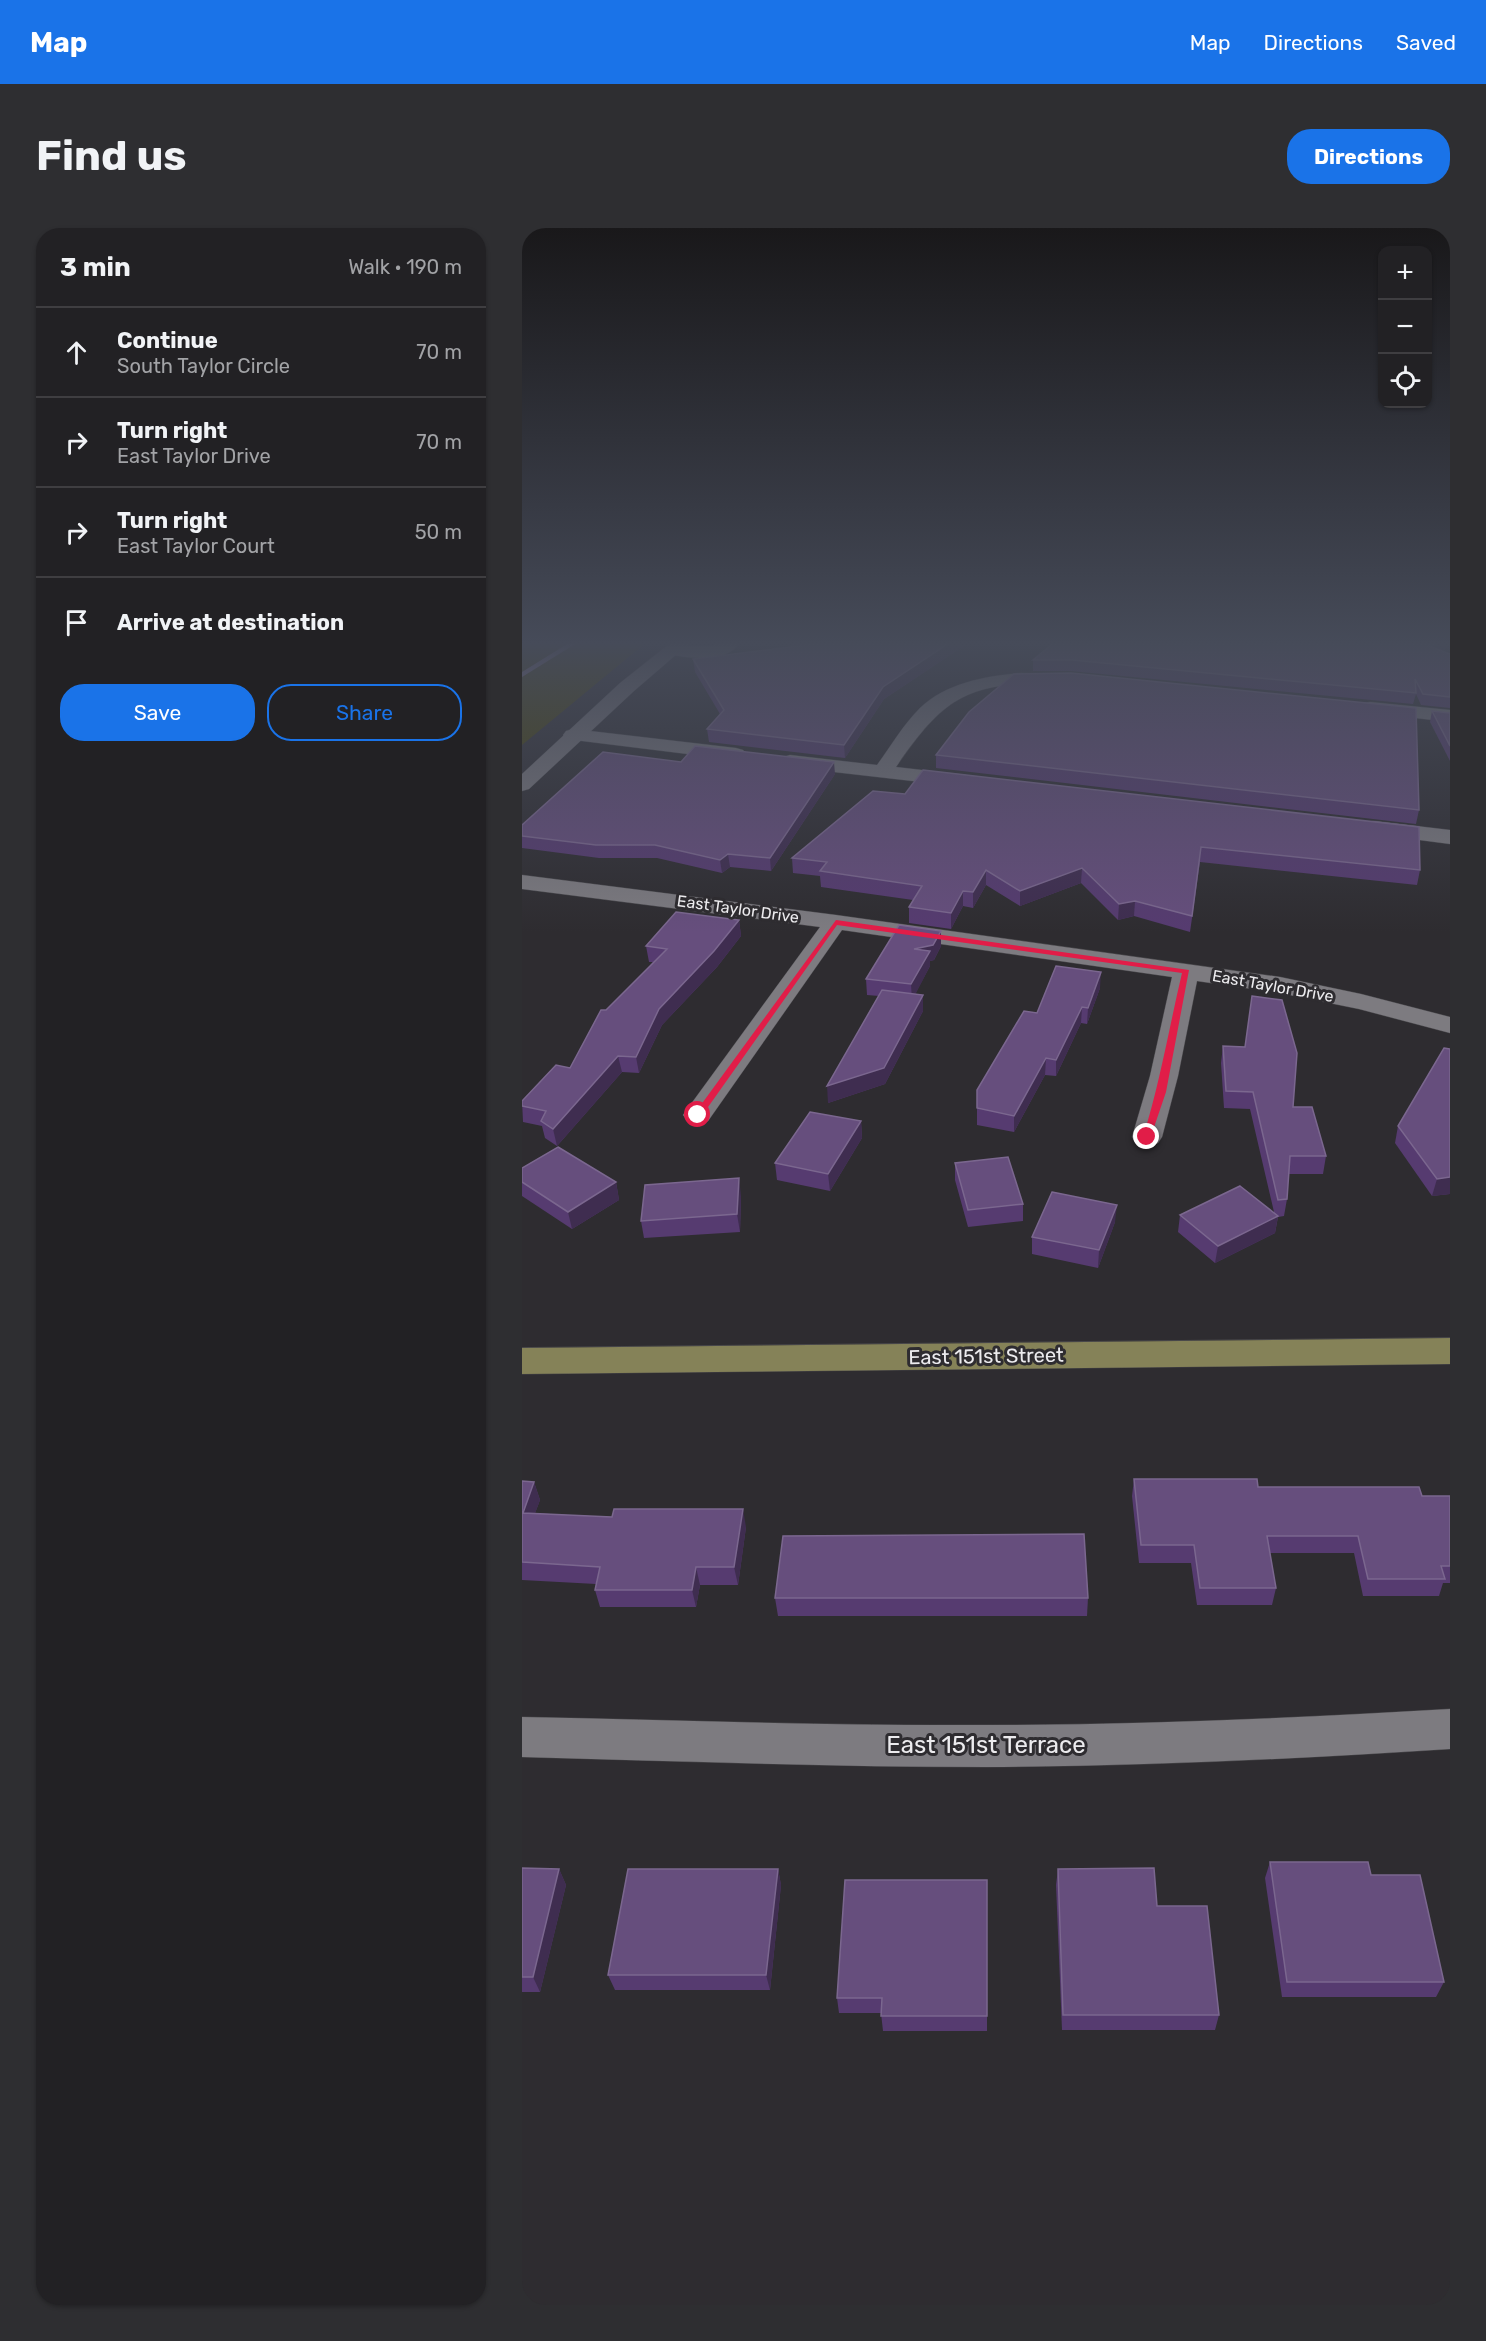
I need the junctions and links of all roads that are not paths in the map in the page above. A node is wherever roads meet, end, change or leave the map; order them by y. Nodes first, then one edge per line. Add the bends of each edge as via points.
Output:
1 (570, 738) edge
2 (598, 738) edge
3 (909, 738) edge
4 (882, 772) junction
5 (989, 784) edge
6 (522, 785) edge
7 (1355, 826) edge
8 (1450, 837) edge
9 (522, 882) edge
10 (836, 922) junction
11 (1186, 971) junction
12 (1450, 1025) edge
13 (698, 1115) dead end
14 (1147, 1137) dead end
15 (1450, 1351) edge
16 (522, 1361) edge
17 (1450, 1729) edge
18 (522, 1737) edge

1 - 6 street
2 - 4 street
3 - 4 street
4 - 5 street
7 - 8 street
9 - 10 street, East Taylor Drive
10 - 11 street, East Taylor Drive
10 - 13 street
11 - 12 street, East Taylor Drive via 1349,999
11 - 14 street via 1161,1092
15 - 16 main road, East 151st Street
17 - 18 street, East 151st Terrace via 1348,1736 923,1746

